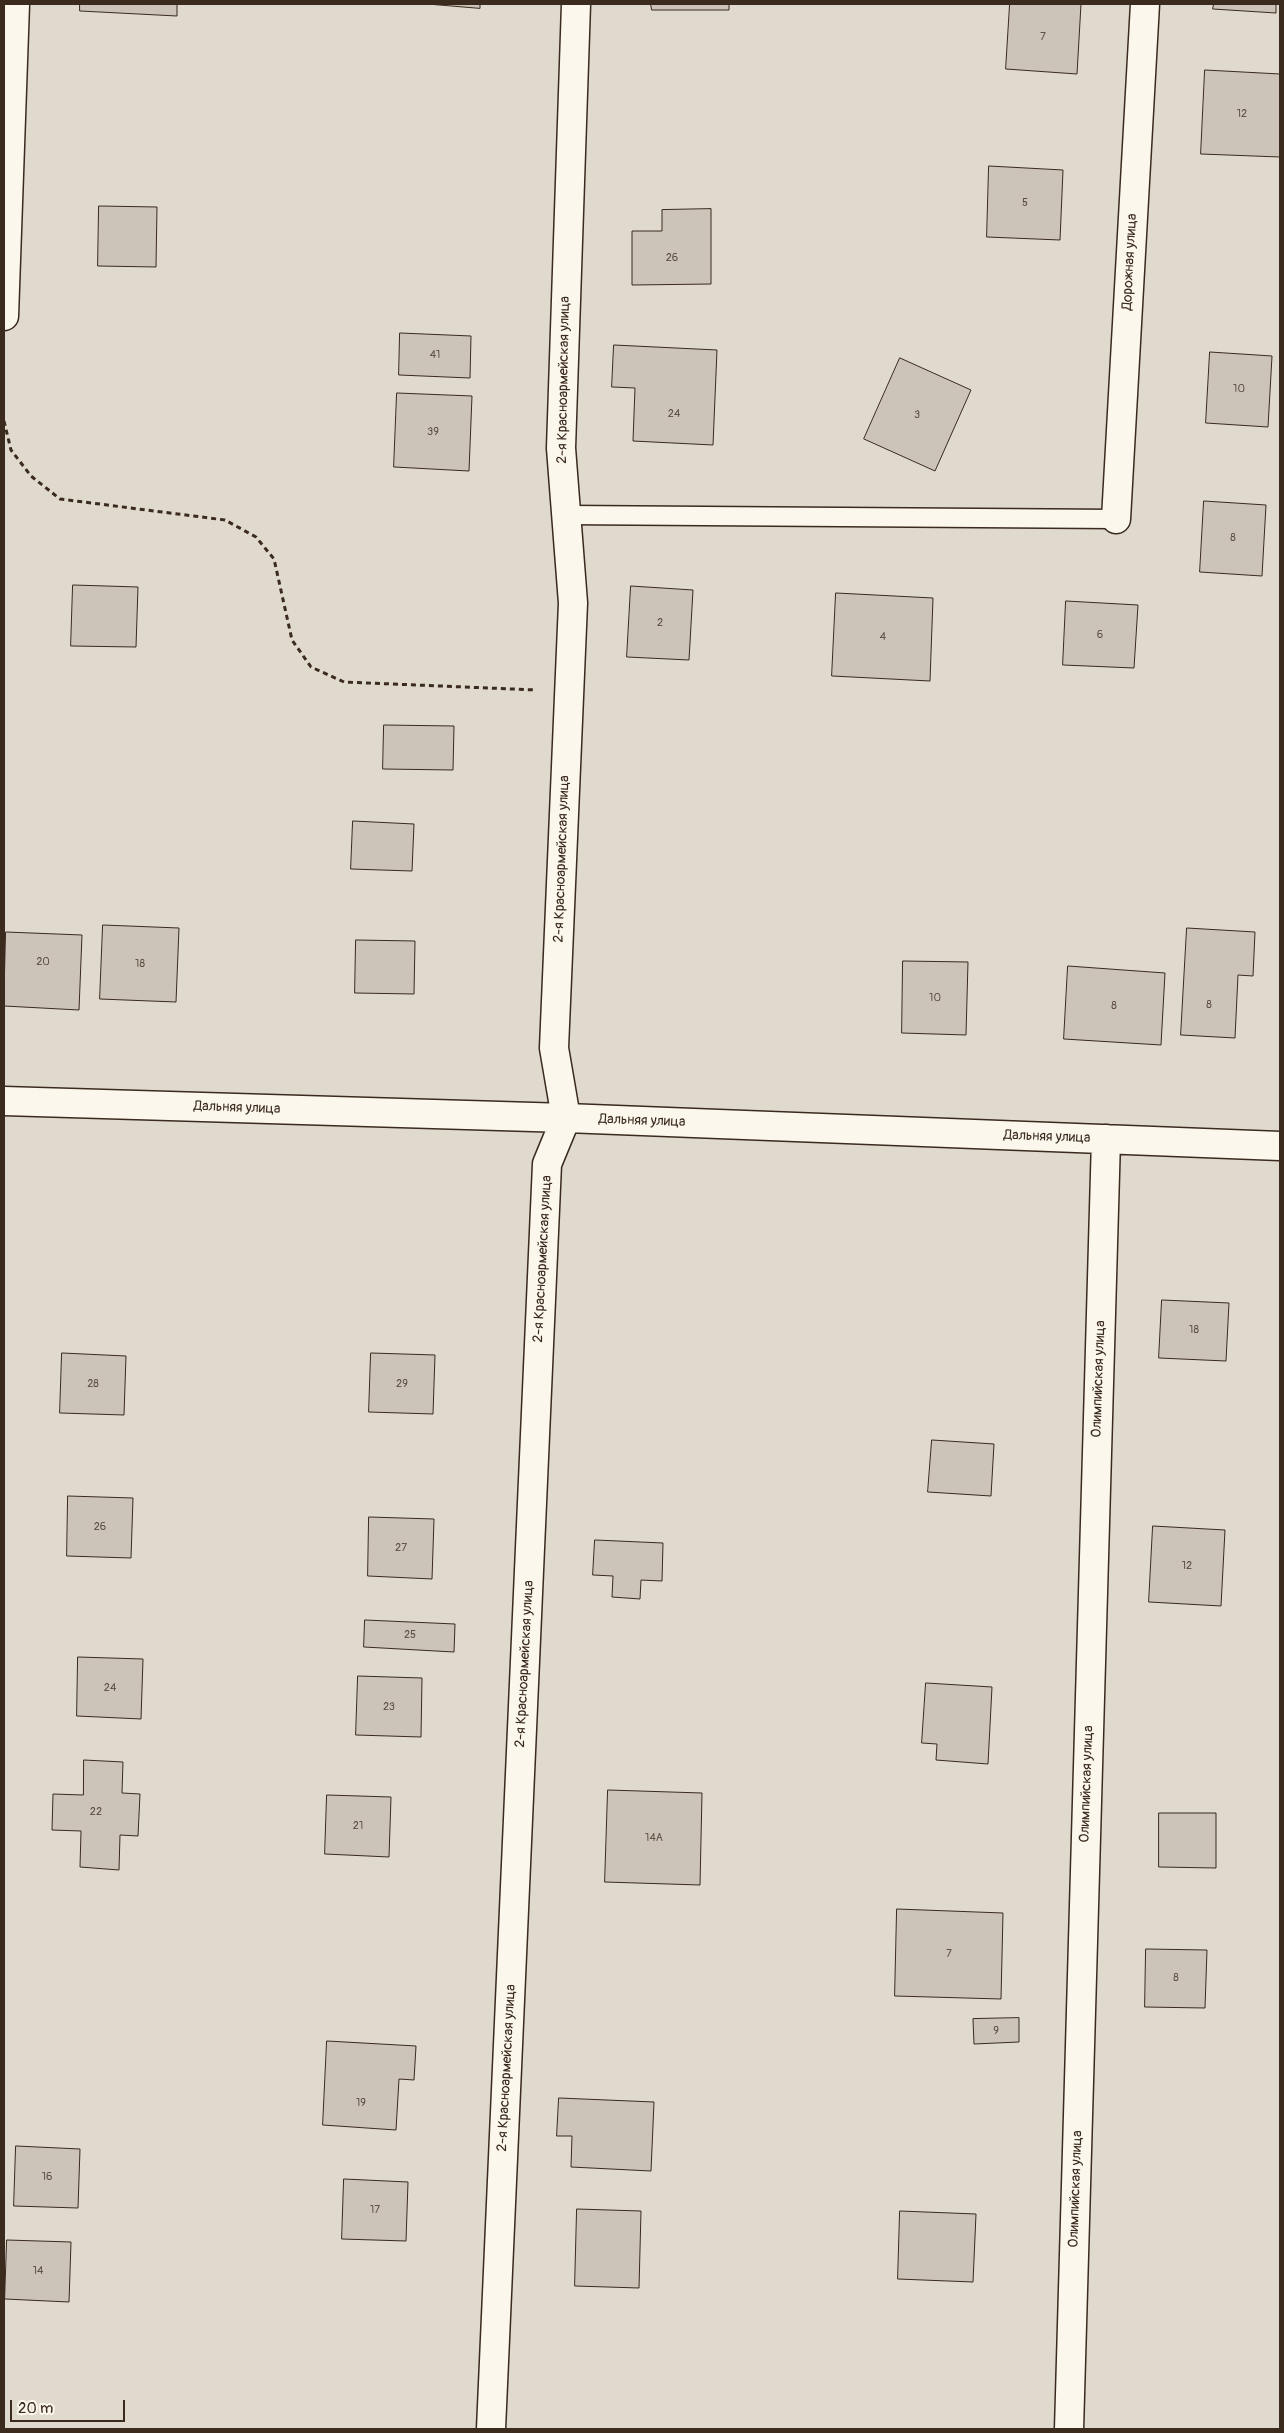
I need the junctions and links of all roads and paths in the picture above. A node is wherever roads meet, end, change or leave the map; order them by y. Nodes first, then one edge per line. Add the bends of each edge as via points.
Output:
1 (14, 4) edge
2 (576, 4) edge
3 (1145, 4) edge
4 (4, 316) edge
5 (4, 421) edge
6 (566, 515) junction
7 (1116, 519) joint
8 (569, 691) junction
9 (4, 1101) edge
10 (566, 1118) junction
11 (1106, 1139) junction
12 (1280, 1146) edge
13 (491, 2429) edge
14 (1069, 2429) edge

1 - 4 street
2 - 6 street, 2-я Красноармейская улица via 561,448
3 - 7 street, Дорожная улица
5 - 8 path via 11,450 31,476 60,499 225,520 256,537 274,559 292,640 311,667 344,682
6 - 7 lane
6 - 8 street, 2-я Красноармейская улица via 573,603
8 - 10 street, 2-я Красноармейская улица via 554,1048
9 - 10 street, Дальняя улица
10 - 11 street, Дальняя улица
10 - 13 street, 2-я Красноармейская улица via 547,1164
11 - 12 street, Дальняя улица
11 - 14 street, Олимпийская улица

